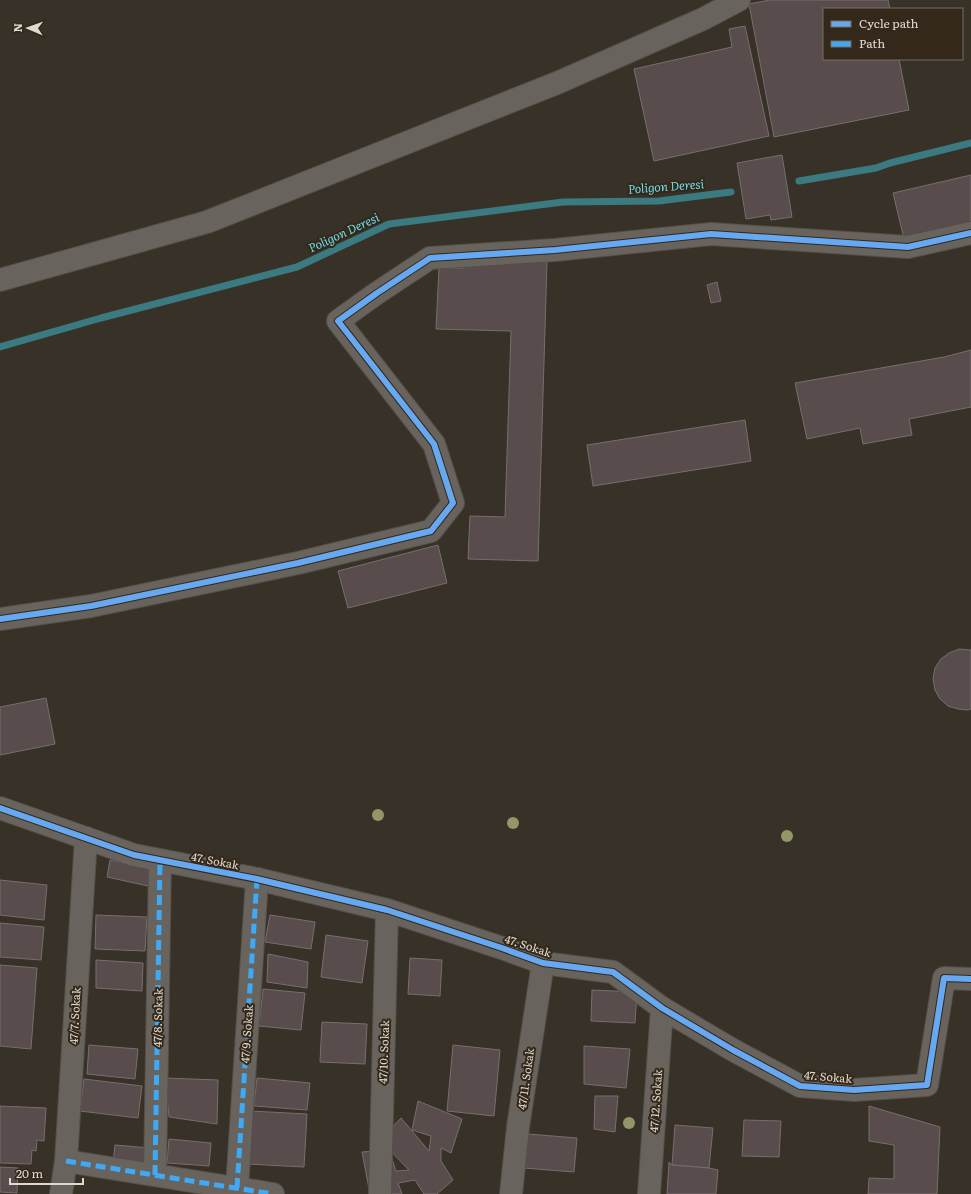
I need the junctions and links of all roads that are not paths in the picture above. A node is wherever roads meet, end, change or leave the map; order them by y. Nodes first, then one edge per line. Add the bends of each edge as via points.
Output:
1 (739, 0) edge
2 (971, 233) edge
3 (0, 280) edge
4 (0, 619) edge
5 (0, 808) edge
6 (86, 838) junction
7 (160, 861) junction
8 (257, 879) junction
9 (387, 910) junction
10 (543, 963) junction
11 (971, 979) edge
12 (662, 1008) junction
13 (66, 1160) junction
14 (156, 1175) junction
15 (237, 1188) junction
16 (61, 1194) edge
17 (273, 1194) edge
18 (380, 1194) edge
19 (511, 1194) edge
20 (649, 1194) edge

1 - 3 street via 703,19 557,83 207,222
2 - 4 street via 908,247 711,234 555,250 430,258 338,322 434,444 453,503 431,531 298,563 91,606
5 - 6 street, 47. Sokak
6 - 7 street, 47. Sokak
6 - 13 street, 47/7. Sokak
7 - 8 street, 47. Sokak
7 - 14 street, 47/8. Sokak
8 - 9 street, 47. Sokak
8 - 15 street, 47/9. Sokak
9 - 10 street, 47. Sokak
9 - 18 street, 47/10. Sokak
10 - 12 street, 47. Sokak via 613,972
10 - 19 street, 47/11. Sokak via 518,1127
11 - 12 street, 47. Sokak via 944,978 927,1085 854,1090 800,1086
12 - 20 street, 47/12. Sokak
13 - 14 street
13 - 16 street, 47/7. Sokak
14 - 15 street
15 - 17 street

